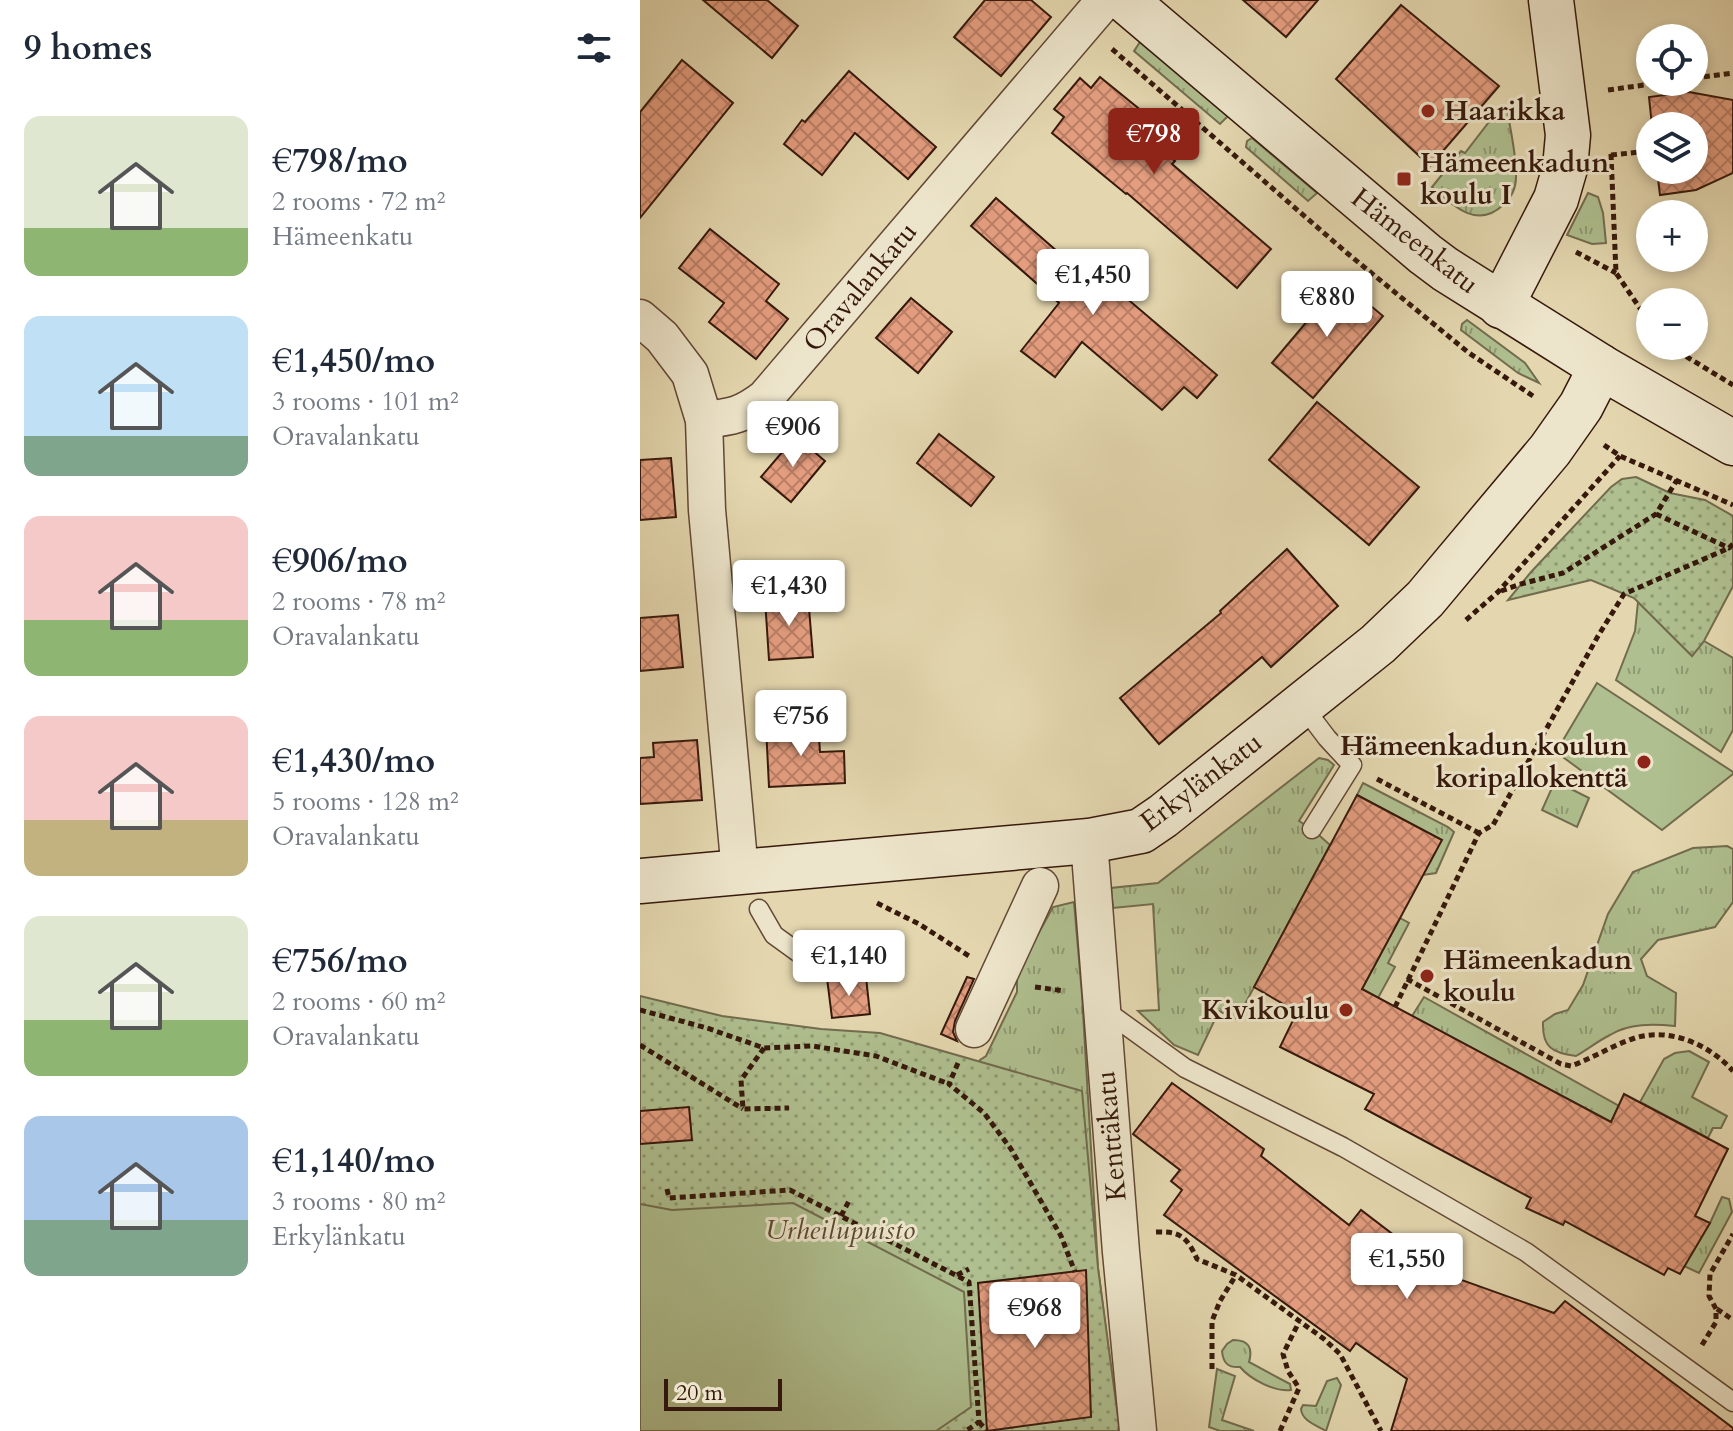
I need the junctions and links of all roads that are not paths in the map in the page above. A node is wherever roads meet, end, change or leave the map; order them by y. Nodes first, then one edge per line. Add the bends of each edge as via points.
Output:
1 (1105, 0) edge
2 (1125, 0) edge
3 (1551, 0) edge
4 (1501, 306) junction
5 (640, 318) edge
6 (1601, 367) junction
7 (704, 420) junction
8 (1733, 443) edge
9 (1302, 705) junction
10 (1312, 829) dead end
11 (1089, 841) junction
12 (640, 881) edge
13 (1040, 886) dead end
14 (749, 890) junction
15 (860, 967) dead end
16 (1101, 1008) junction
17 (974, 1029) road end
18 (1733, 1402) edge
19 (1138, 1431) edge

1 - 7 street, Oravalankatu via 765,398 747,411
2 - 4 street, Hämeenkatu via 1425,254
3 - 4 street via 1568,135 1565,168 1556,199
4 - 6 street, Hämeenkatu
5 - 7 street via 690,374
6 - 8 street, Hämeenkatu
6 - 9 street, Erkylänkatu via 1550,450 1425,599
7 - 14 street via 707,510
9 - 10 lane via 1352,765
9 - 11 street, Erkylänkatu via 1141,831
11 - 14 street, Erkylänkatu
11 - 16 street, Kenttäkatu
12 - 14 street, Erkylänkatu
13 - 17 street
14 - 15 lane via 774,935 803,956 837,969
16 - 18 lane via 1185,1068 1343,1147 1526,1252
16 - 19 street, Kenttäkatu

